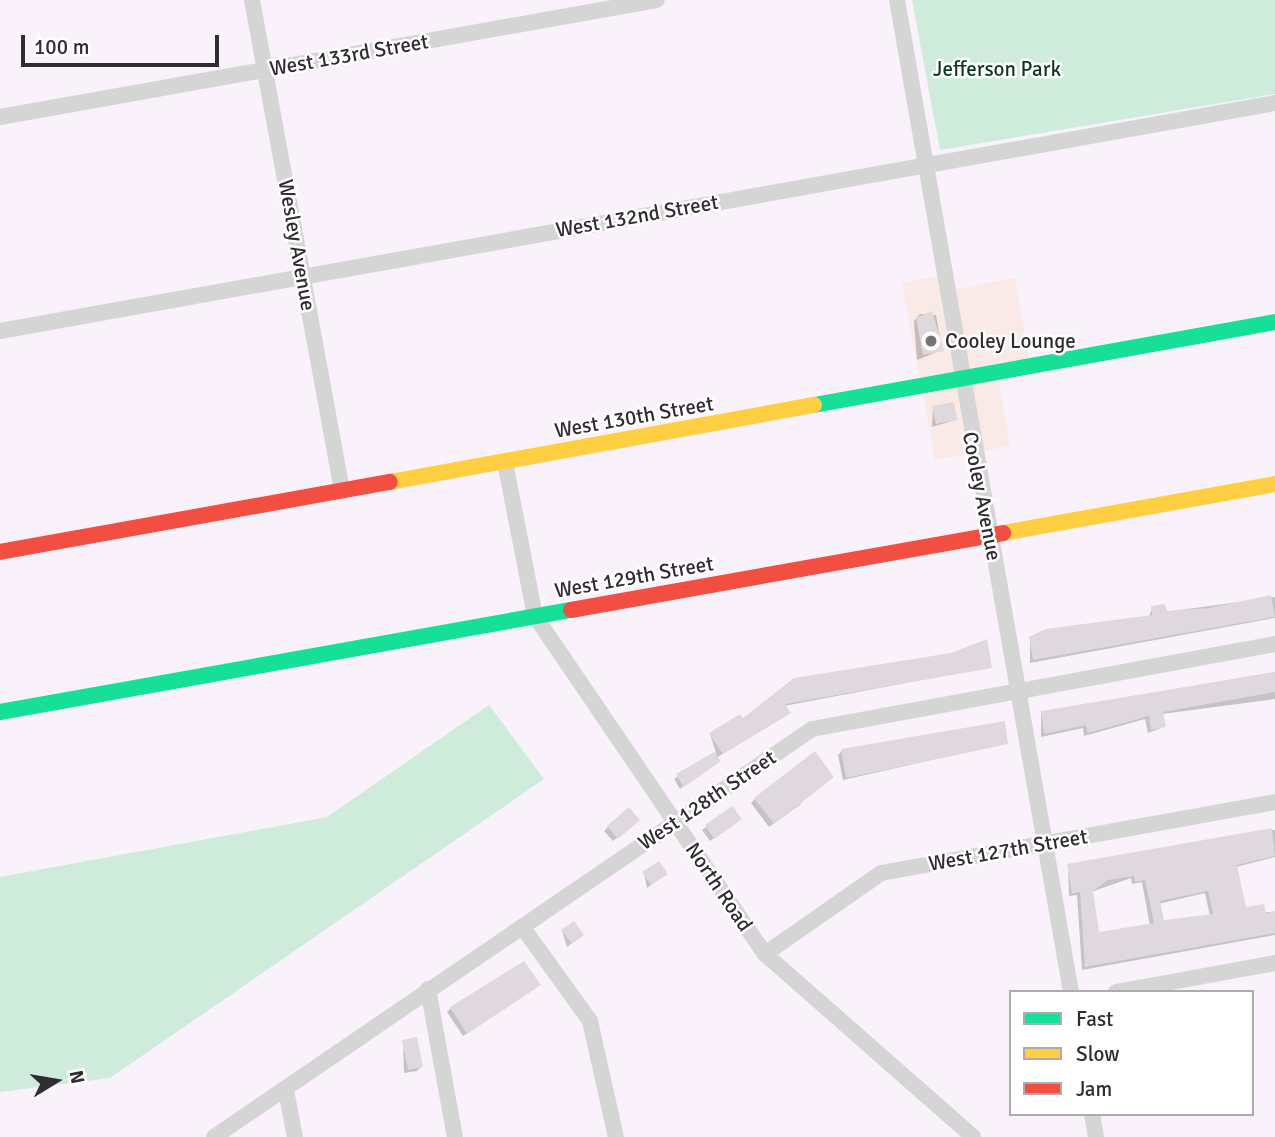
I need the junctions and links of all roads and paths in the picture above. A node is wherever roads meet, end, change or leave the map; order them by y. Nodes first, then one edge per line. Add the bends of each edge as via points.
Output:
1 (252, 0) edge
2 (657, 0) edge
3 (897, 0) edge
4 (266, 70) junction
5 (1275, 103) edge
6 (0, 117) edge
7 (925, 165) junction
8 (303, 276) junction
9 (1275, 322) edge
10 (0, 331) edge
11 (959, 380) junction
12 (505, 462) junction
13 (1275, 484) edge
14 (342, 491) junction
15 (989, 534) junction
16 (0, 552) edge
17 (535, 617) junction
18 (1275, 644) edge
19 (1017, 690) junction
20 (0, 712) edge
21 (1275, 802) edge
22 (673, 821) junction
23 (1043, 844) junction
24 (523, 928) junction
25 (765, 954) junction
26 (1275, 963) edge
27 (428, 989) junction
28 (1070, 990) edge
29 (1127, 990) edge
30 (286, 1090) junction
31 (1092, 1116) edge
32 (214, 1137) edge
33 (295, 1137) edge
34 (455, 1137) edge
35 (617, 1137) edge
36 (972, 1137) edge
37 (1096, 1137) edge

1 - 4 street, Wesley Avenue
2 - 4 street, West 133rd Street
3 - 7 street, Cooley Avenue
4 - 6 street, West 133rd Street
4 - 8 street, Wesley Avenue
5 - 7 street, West 132nd Street
7 - 8 street, West 132nd Street
7 - 11 street, Cooley Avenue
8 - 10 street, West 132nd Street
8 - 14 street, Wesley Avenue
9 - 11 main road, West 130th Street
11 - 12 main road, West 130th Street
11 - 15 street, Cooley Avenue
12 - 14 main road, West 130th Street
12 - 17 street, North Road
13 - 15 main road, West 129th Street
14 - 16 main road, West 130th Street
15 - 17 main road, West 129th Street
15 - 19 street, Cooley Avenue
17 - 20 main road, West 129th Street
17 - 22 street, North Road
18 - 19 street, West 128th Street
19 - 22 street, West 128th Street via 812,729
19 - 23 street, Cooley Avenue
21 - 23 street, West 127th Street
22 - 24 street, West 128th Street
22 - 25 street, North Road
23 - 25 street, West 127th Street via 881,873
23 - 28 street, Cooley Avenue
24 - 27 street, West 128th Street
24 - 35 street via 593,1029
25 - 36 street, North Road
26 - 29 street
27 - 30 street, West 128th Street
27 - 34 street
30 - 32 street, West 128th Street
30 - 33 street
31 - 37 street

